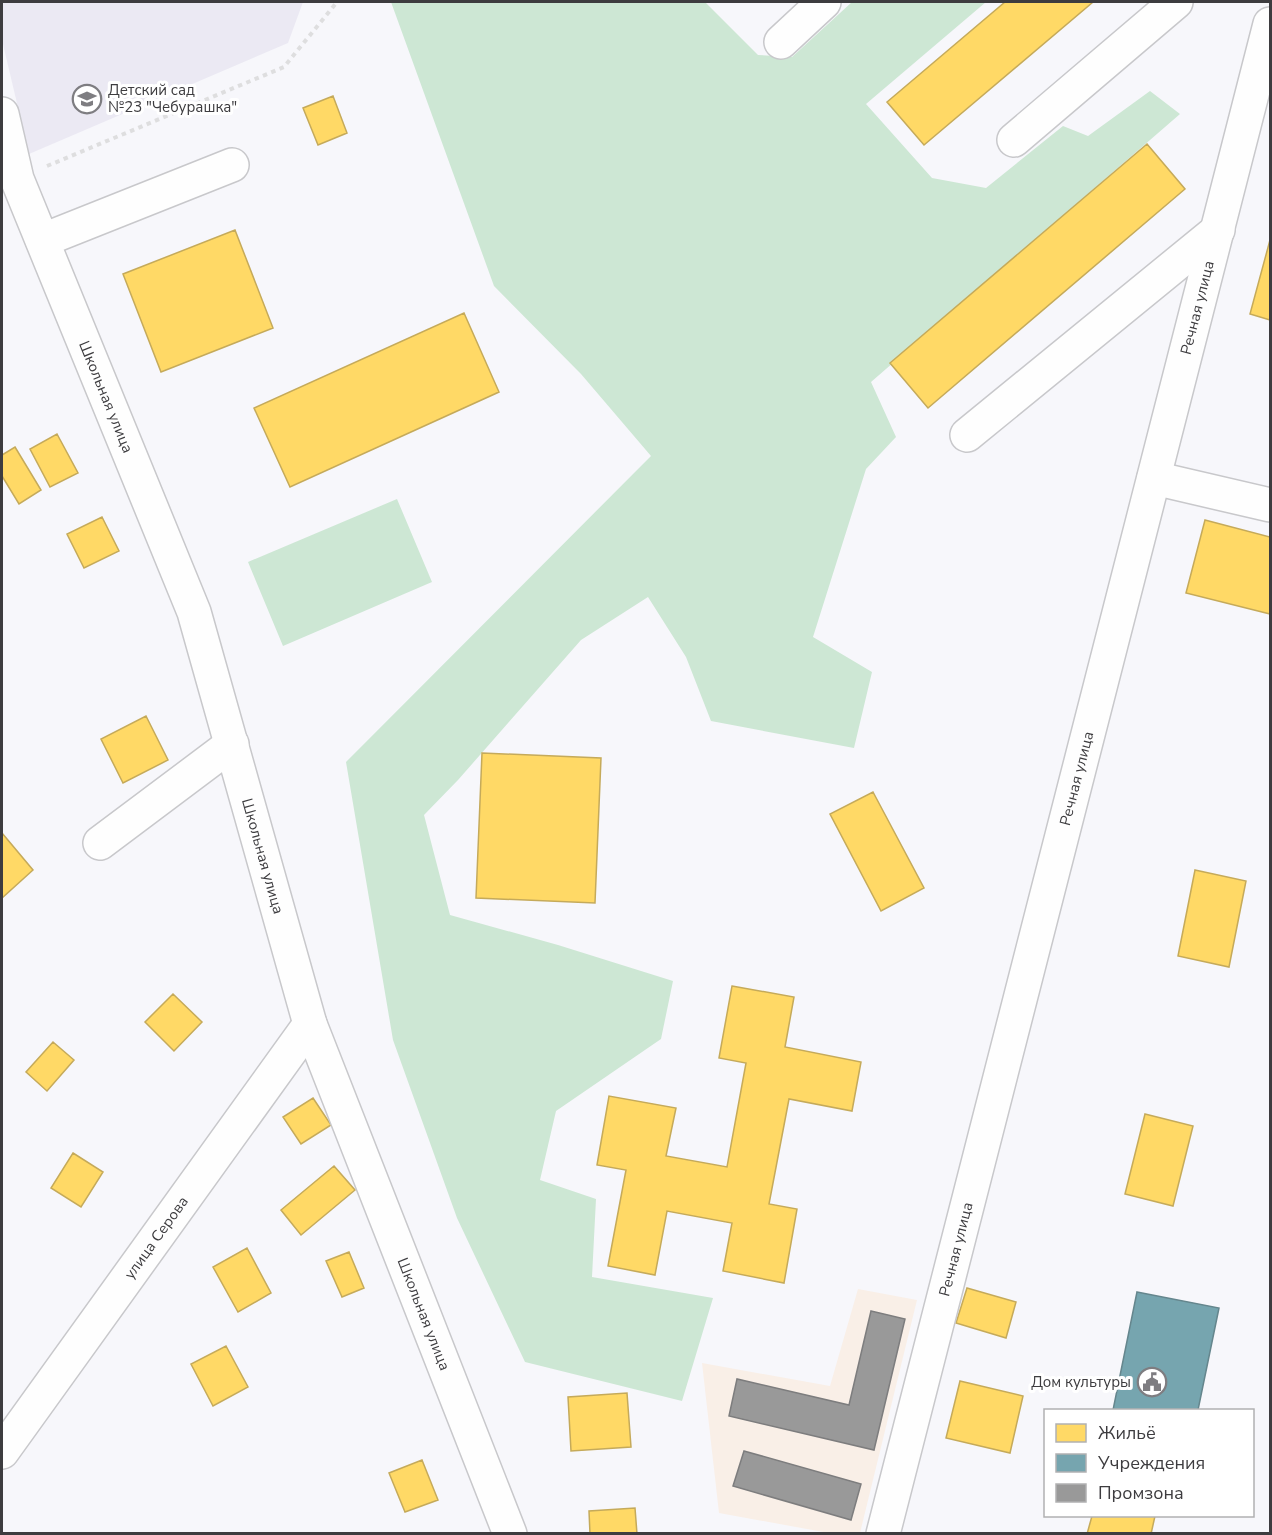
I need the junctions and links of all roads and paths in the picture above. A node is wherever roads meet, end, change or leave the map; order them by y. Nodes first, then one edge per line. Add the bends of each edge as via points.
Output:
1 (337, 2) edge
2 (824, 2) edge
3 (1176, 2) edge
4 (1270, 24) edge
5 (781, 42) dead end
6 (2, 114) edge
7 (1014, 140) dead end
8 (232, 165) dead end
9 (17, 178) junction
10 (2, 210) edge
11 (1218, 230) junction
12 (42, 239) junction
13 (967, 435) dead end
14 (1154, 478) junction
15 (1270, 505) edge
16 (232, 744) junction
17 (100, 843) dead end
18 (310, 1024) junction
19 (2, 1452) edge
20 (510, 1533) edge
21 (883, 1533) edge

1 - 9 path via 284,67
2 - 5 street
3 - 7 street
4 - 11 street, Речная улица
6 - 9 street, Школьная улица
8 - 12 street
9 - 10 street
9 - 12 street, Школьная улица
11 - 13 street
11 - 14 street, Речная улица
12 - 16 street, Школьная улица via 194,612
14 - 15 street
14 - 21 street, Речная улица
16 - 17 street
16 - 18 street, Школьная улица
18 - 19 street, улица Серова
18 - 20 street, Школьная улица

